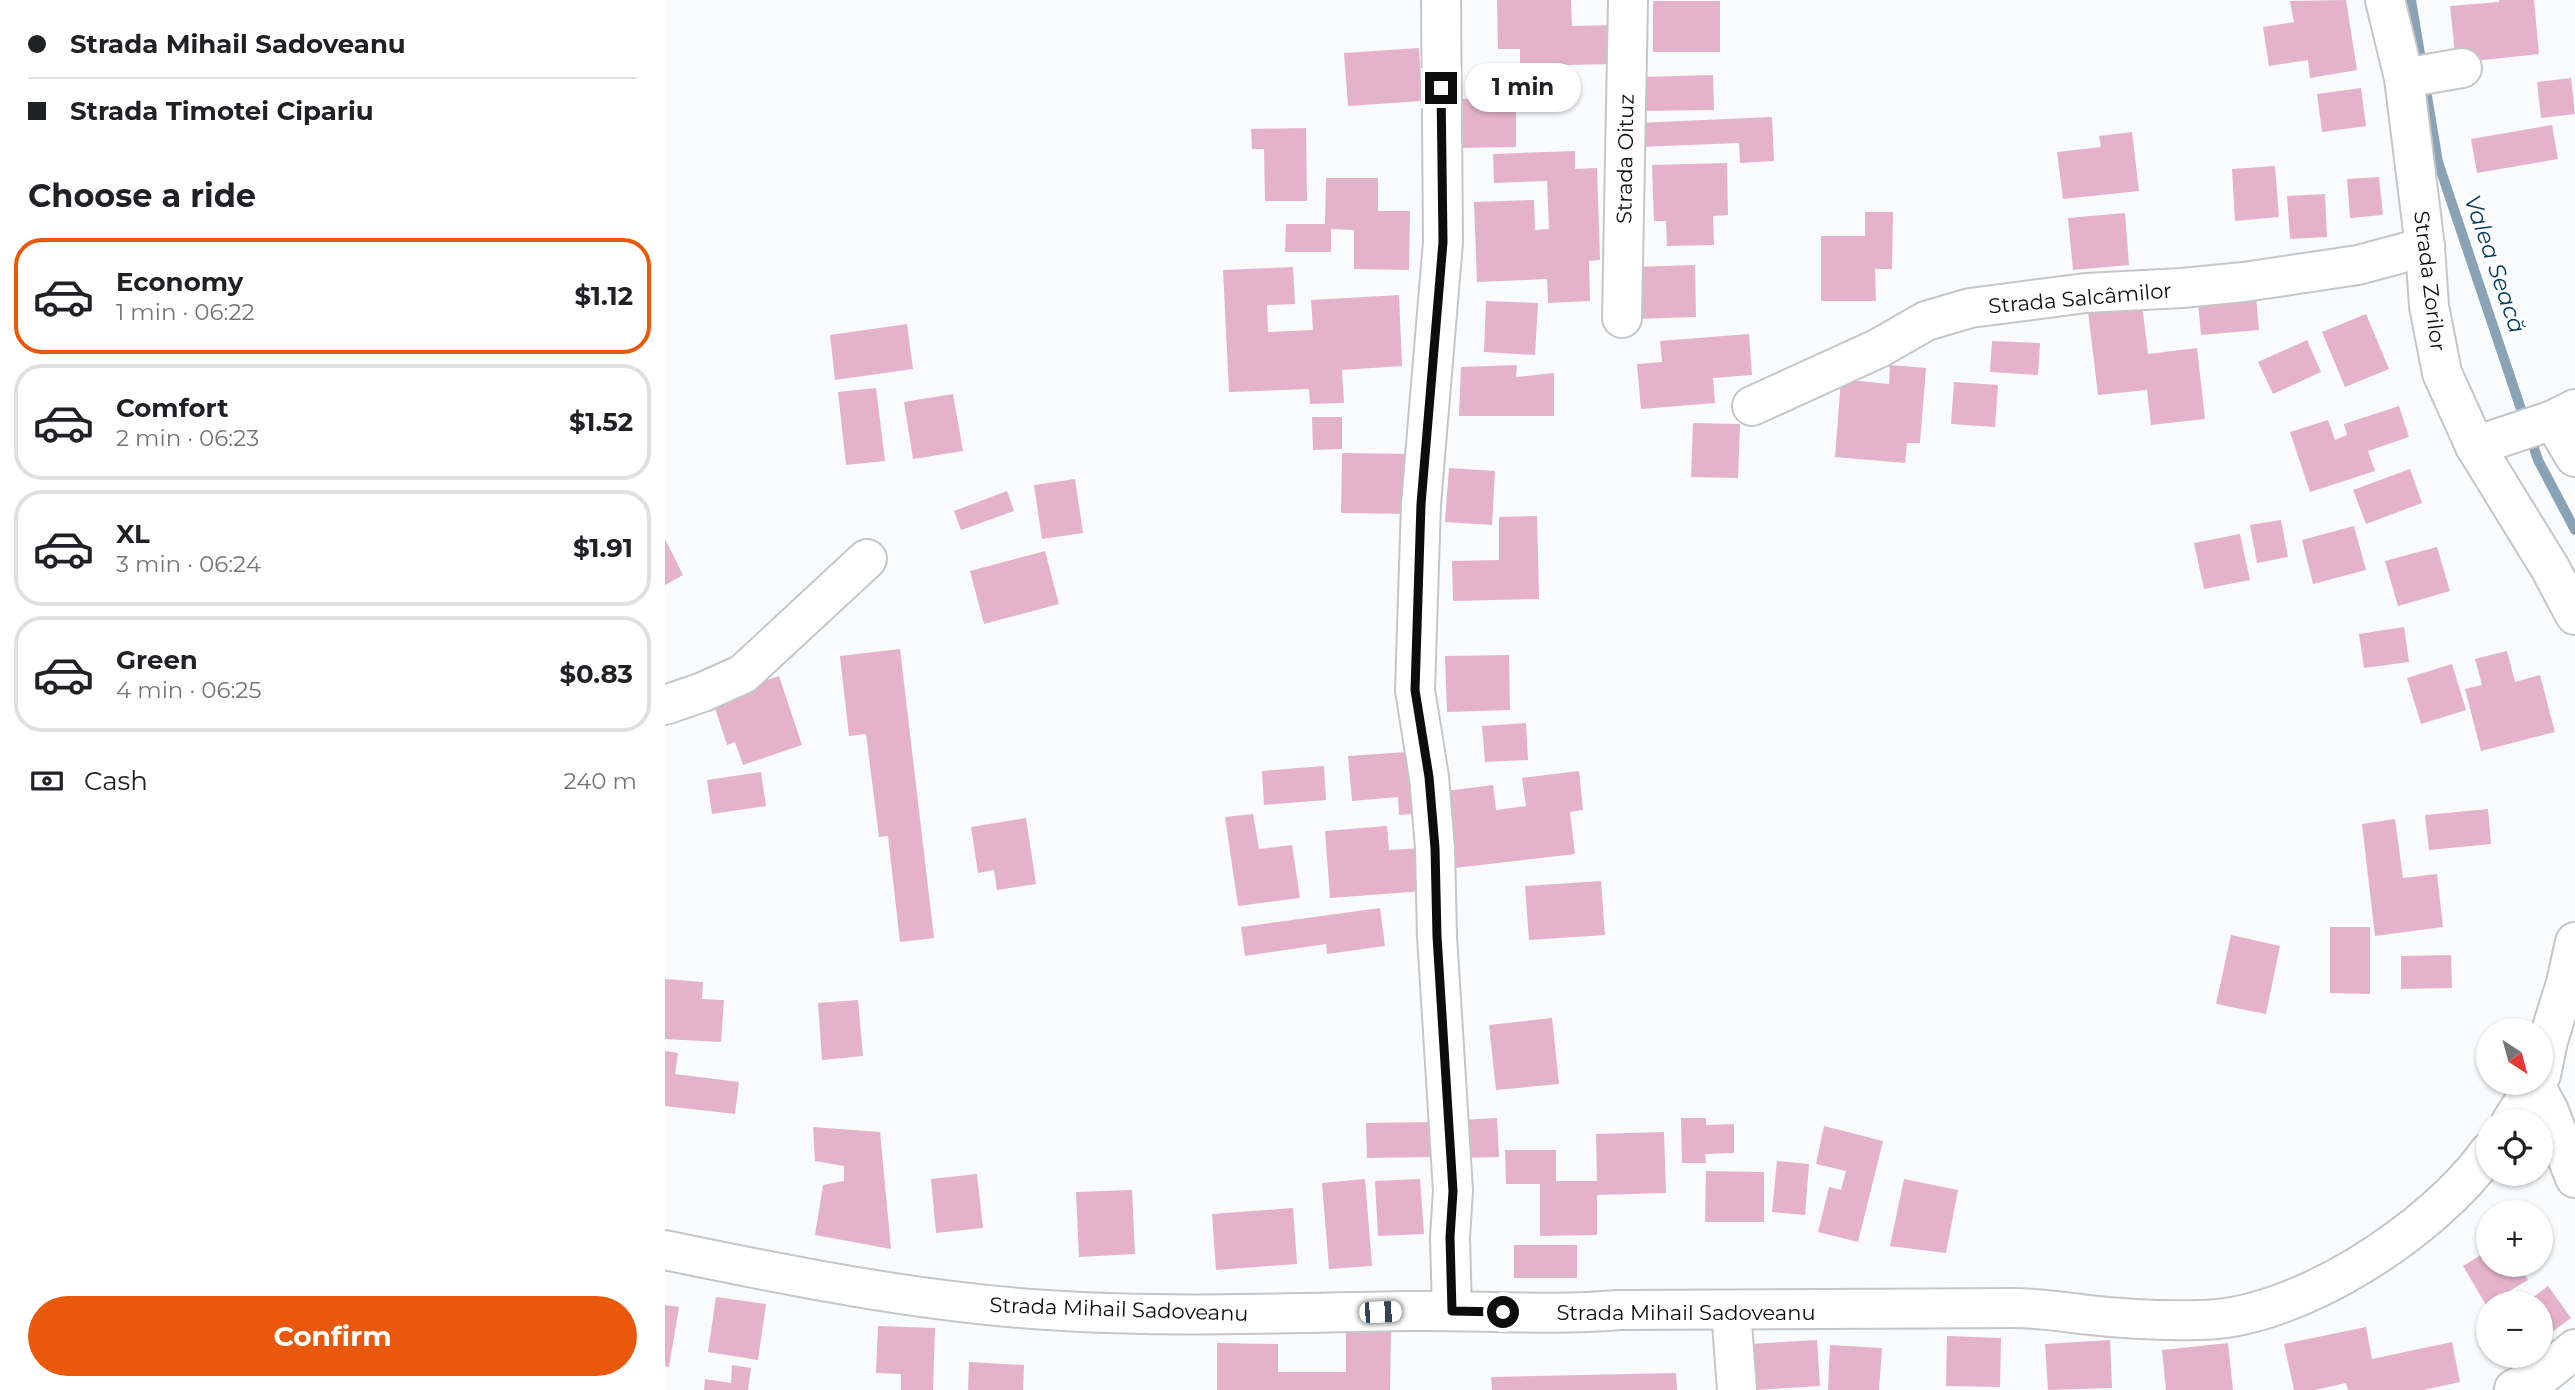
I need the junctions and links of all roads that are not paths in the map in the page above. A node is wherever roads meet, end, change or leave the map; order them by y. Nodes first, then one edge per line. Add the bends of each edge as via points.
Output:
1 (1441, 0) edge
2 (1628, 0) edge
3 (2385, 0) edge
4 (2462, 68) dead end
5 (2404, 78) junction
6 (2425, 247) junction
7 (1622, 318) dead end
8 (1752, 406) dead end
9 (2564, 415) edge
10 (2489, 442) junction
11 (2575, 457) edge
12 (867, 559) dead end
13 (2575, 615) edge
14 (665, 705) edge
15 (2575, 942) edge
16 (2553, 1025) edge
17 (2548, 1096) edge
18 (2476, 1166) edge
19 (2575, 1178) edge
20 (665, 1250) edge
21 (1731, 1310) junction
22 (1452, 1311) junction
23 (2575, 1349) edge
24 (2514, 1389) edge
25 (1737, 1390) edge

1 - 22 street via 1443,242 1421,504 1415,690 1435,848 1453,1191
2 - 7 street, Strada Oituz
3 - 5 street, Strada Zorilor
4 - 5 street
5 - 6 street, Strada Zorilor
6 - 8 street, Strada Salcâmilor via 2358,265 2244,282 2099,292 1970,308 1926,321 1879,348
6 - 10 street, Strada Zorilor via 2429,306 2442,373
9 - 10 street
9 - 11 street
10 - 13 street, Strada Zorilor
12 - 14 street via 743,674
15 - 16 street
17 - 19 street via 2549,1111
18 - 21 street, Strada Mihail Sadoveanu via 2398,1240 2340,1278 2243,1315 2202,1321 2019,1308
20 - 22 street, Strada Mihail Sadoveanu via 897,1293 1045,1310 1260,1315
21 - 22 street, Strada Mihail Sadoveanu
21 - 25 street
23 - 24 street via 2544,1374

